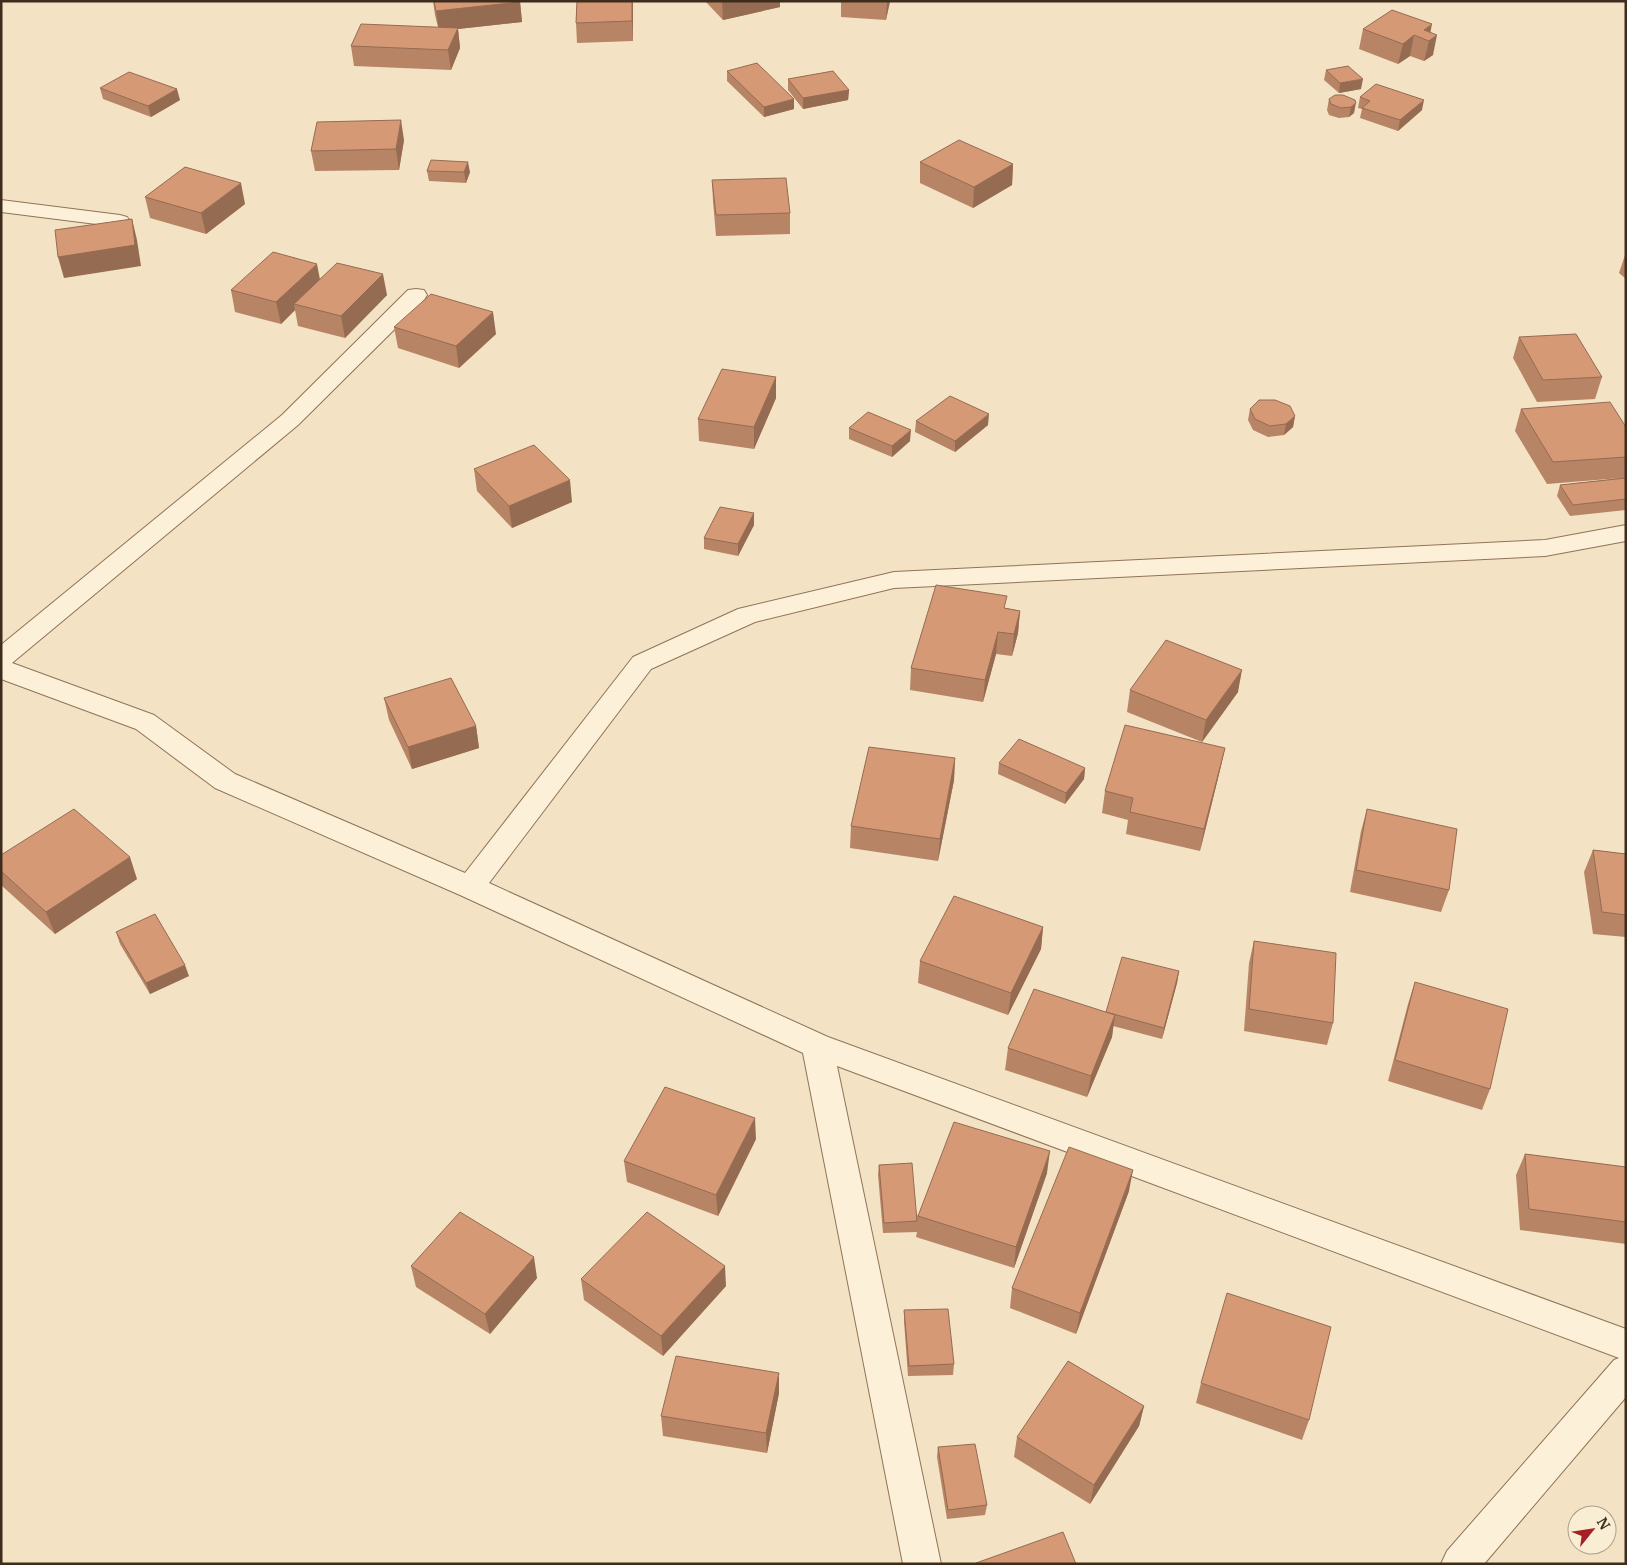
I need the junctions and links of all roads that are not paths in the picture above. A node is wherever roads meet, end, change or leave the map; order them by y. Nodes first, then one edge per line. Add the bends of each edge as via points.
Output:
1 (1, 206) edge
2 (120, 221) edge
3 (416, 295) dead end
4 (1626, 533) edge
5 (1, 659) edge
6 (1, 669) edge
7 (470, 887) junction
8 (818, 1046) junction
9 (1626, 1345) edge
10 (1626, 1371) edge
11 (922, 1564) edge
12 (1460, 1564) edge

1 - 2 street
3 - 5 street via 290,420
4 - 7 street via 1545,548 894,580 747,615 642,663
6 - 7 street via 145,722 225,781
7 - 8 street
8 - 9 street
8 - 11 street
10 - 12 street

